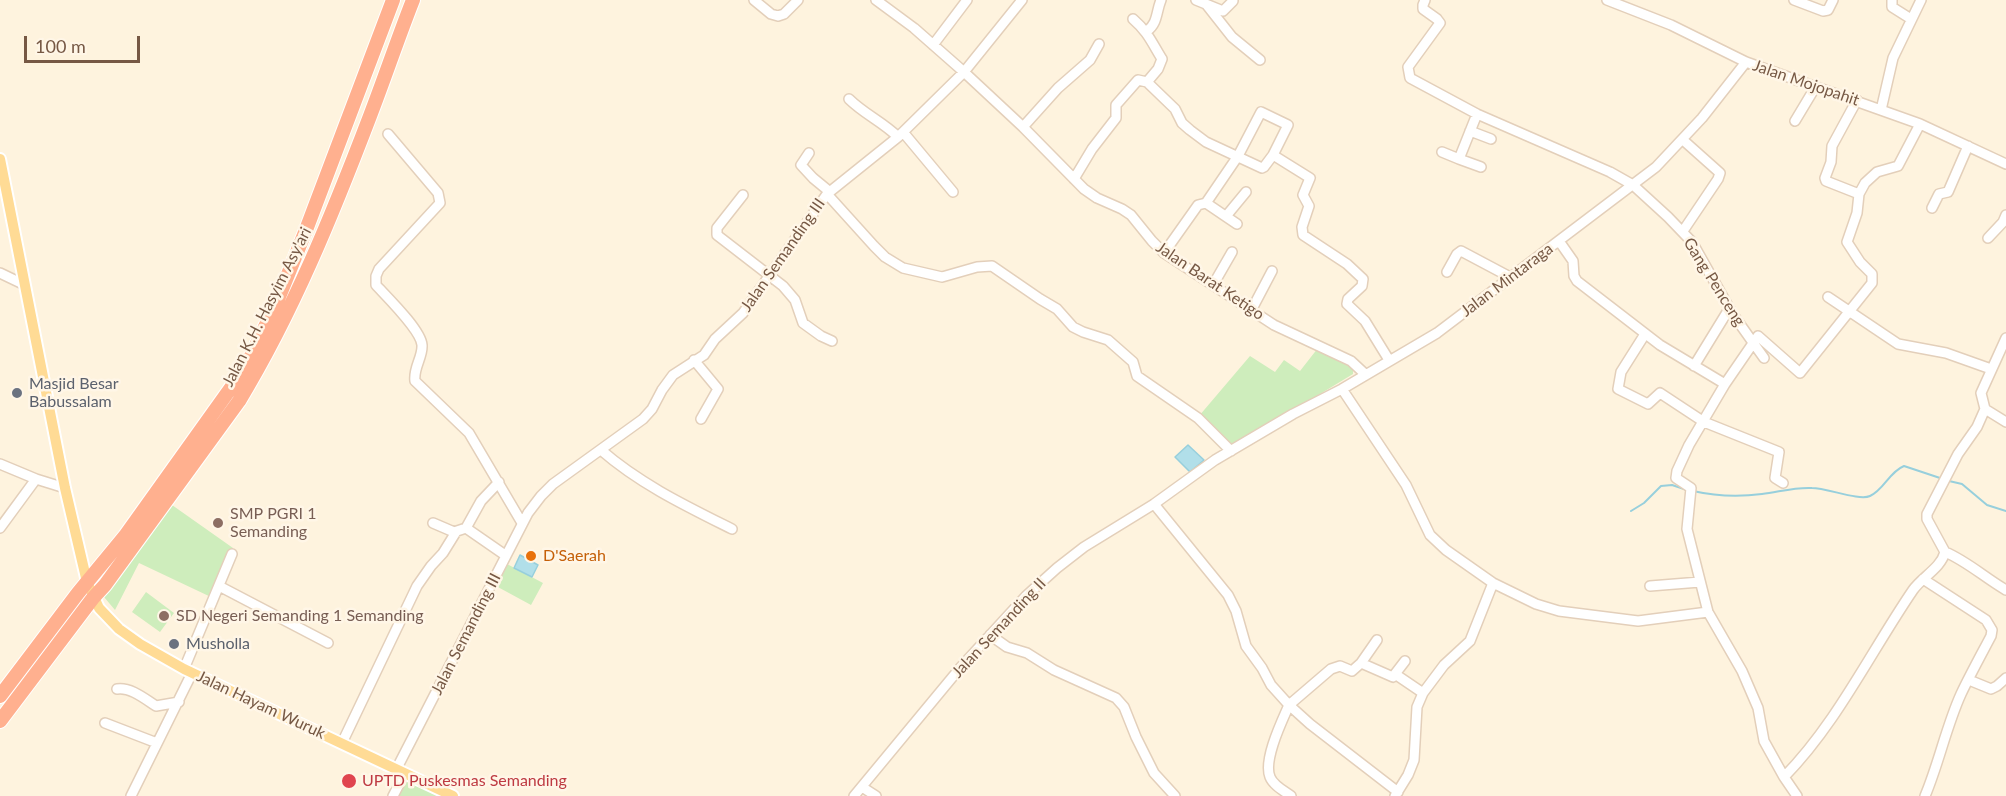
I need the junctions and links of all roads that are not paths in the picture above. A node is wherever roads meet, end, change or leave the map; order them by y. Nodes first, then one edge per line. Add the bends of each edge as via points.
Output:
1 (393, 0) edge
2 (413, 0) edge
3 (754, 0) edge
4 (798, 0) edge
5 (876, 0) edge
6 (967, 0) edge
7 (1022, 0) edge
8 (1161, 0) edge
9 (1196, 0) edge
10 (1425, 0) edge
11 (1607, 0) edge
12 (1638, 0) edge
13 (1794, 0) edge
14 (1833, 0) edge
15 (1892, 0) edge
16 (1921, 0) edge
17 (1233, 2) dead end
18 (1206, 4) junction
19 (1634, 10) junction
20 (406, 18) junction
21 (1133, 19) dead end
22 (1911, 19) junction
23 (1147, 31) junction
24 (1099, 44) dead end
25 (933, 45) junction
26 (1260, 60) dead end
27 (1746, 62) junction
28 (964, 72) junction
29 (1147, 82) junction
30 (1816, 86) junction
31 (357, 95) junction
32 (849, 99) dead end
33 (1857, 100) junction
34 (1881, 110) junction
35 (1477, 114) junction
36 (1795, 121) dead end
37 (1920, 124) junction
38 (1023, 127) junction
39 (1470, 131) junction
40 (388, 134) dead end
41 (901, 134) junction
42 (1491, 139) dead end
43 (1683, 140) junction
44 (1968, 146) junction
45 (1442, 152) dead end
46 (809, 153) dead end
47 (1273, 155) junction
48 (1238, 156) junction
49 (0, 159) edge
50 (1459, 159) junction
51 (2006, 164) edge
52 (1481, 167) dead end
53 (1074, 179) junction
54 (1633, 185) junction
55 (953, 192) dead end
56 (1246, 192) dead end
57 (829, 193) junction
58 (1858, 194) junction
59 (743, 195) dead end
60 (1206, 203) junction
61 (1932, 208) dead end
62 (1227, 215) junction
63 (2006, 215) edge
64 (1237, 224) dead end
65 (1683, 231) junction
66 (1988, 238) dead end
67 (1559, 241) junction
68 (1164, 252) junction
69 (1232, 252) dead end
70 (1272, 271) dead end
71 (1447, 272) dead end
72 (0, 273) edge
73 (1510, 277) junction
74 (770, 278) junction
75 (26, 285) junction
76 (1213, 285) junction
77 (1828, 297) dead end
78 (1252, 309) junction
79 (1729, 309) junction
80 (1850, 312) junction
81 (1645, 334) junction
82 (2006, 338) edge
83 (832, 341) dead end
84 (1764, 358) dead end
85 (694, 360) junction
86 (1389, 360) junction
87 (1694, 366) junction
88 (1991, 369) junction
89 (1365, 374) junction
90 (1725, 384) junction
91 (1342, 389) junction
92 (1985, 409) junction
93 (701, 418) dead end
94 (1704, 422) junction
95 (2006, 422) edge
96 (601, 450) junction
97 (1231, 451) junction
98 (0, 464) edge
99 (36, 479) junction
100 (499, 482) junction
101 (1783, 483) dead end
102 (65, 488) junction
103 (1154, 504) junction
104 (433, 523) dead end
105 (522, 524) junction
106 (0, 528) edge
107 (466, 528) junction
108 (732, 529) dead end
109 (456, 532) junction
110 (1945, 552) junction
111 (232, 554) dead end
112 (506, 555) junction
113 (1923, 579) junction
114 (1700, 582) junction
115 (1493, 583) junction
116 (219, 586) junction
117 (1650, 586) dead end
118 (90, 590) junction
119 (2006, 590) edge
120 (1708, 612) junction
121 (990, 636) junction
122 (1377, 640) dead end
123 (328, 643) dead end
124 (1405, 661) dead end
125 (1361, 663) junction
126 (188, 671) junction
127 (1395, 674) junction
128 (2006, 678) edge
129 (1969, 680) junction
130 (117, 689) dead end
131 (1423, 693) junction
132 (0, 696) edge
133 (179, 702) junction
134 (1289, 705) junction
135 (0, 721) edge
136 (105, 723) dead end
137 (158, 743) junction
138 (342, 743) junction
139 (401, 771) junction
140 (1784, 777) junction
141 (861, 787) junction
142 (1396, 794) edge
143 (131, 796) edge
144 (393, 796) edge
145 (453, 796) edge
146 (854, 796) edge
147 (876, 796) edge
148 (1175, 796) edge
149 (1291, 796) edge
150 (1797, 796) edge
151 (1925, 796) edge

1 - 31 highway, Jalan K.H. Hasyim Asy'ari
2 - 20 highway, Jalan K.H. Hasyim Asy'ari
3 - 4 street via 778,16
5 - 25 street, Jalan Barat Ketigo
6 - 25 street
7 - 28 street, Jalan Semanding III
8 - 23 street via 1155,24
9 - 18 street
10 - 35 street, Gang Penceng via 1423,9 1440,23 1408,67 1410,78
11 - 19 street, Jalan Mojopahit
12 - 19 street
13 - 14 street via 1823,12
15 - 22 street via 1892,7
16 - 22 street
17 - 18 street via 1223,11
18 - 26 street via 1232,38
19 - 27 street, Jalan Mojopahit
20 - 31 highway via 407,6 402,4 368,85
20 - 118 highway, Jalan K.H. Hasyim Asy'ari via 316,250 256,372 105,585
21 - 23 street
22 - 34 street via 1889,69
23 - 29 street via 1162,60
24 - 38 street via 1090,60 1058,87
25 - 28 street, Jalan Barat Ketigo
27 - 30 street, Jalan Mojopahit
27 - 43 street, Jalan Mintaraga
28 - 38 street, Jalan Barat Ketigo
28 - 41 street, Jalan Semanding III
29 - 48 street via 1190,130
29 - 53 street via 1138,80 1116,105 1116,118
30 - 33 street, Jalan Mojopahit
30 - 36 street
31 - 118 highway, Jalan K.H. Hasyim Asy'ari via 276,304 251,356
32 - 41 street
33 - 34 street, Jalan Mojopahit
33 - 58 street via 1832,146 1825,177 1826,181
34 - 37 street, Jalan Mojopahit
35 - 39 street
35 - 54 street, Gang Penceng
37 - 44 street, Jalan Mojopahit
37 - 58 street via 1898,166 1877,172
38 - 53 street, Jalan Barat Ketigo
39 - 42 street
39 - 50 street
40 - 100 street via 438,193 440,203 379,269 376,285 422,342 415,381 469,433
41 - 55 street
41 - 57 street, Jalan Semanding III
43 - 54 street, Jalan Mintaraga
43 - 65 street via 1720,175
44 - 51 street, Jalan Mojopahit
44 - 61 street via 1947,192 1939,194
45 - 50 street
46 - 57 street via 801,165
47 - 48 street via 1262,168
47 - 48 street via 1288,125 1262,111
47 - 86 street via 1311,178 1303,195 1309,204 1303,235 1363,279 1347,304 1365,321
48 - 60 street
49 - 75 main road
50 - 52 street
53 - 68 street, Jalan Barat Ketigo via 1093,196 1128,213
54 - 65 street, Gang Penceng
54 - 67 street, Jalan Mintaraga
56 - 62 street
57 - 74 street, Jalan Semanding III
57 - 97 street via 879,252 903,268 942,277 988,266 1004,273 1057,309 1073,327 1108,340 1133,362 1137,376 1198,418
58 - 80 street via 1857,213 1847,242 1873,280
59 - 74 street via 717,228 717,235
60 - 62 street
60 - 68 street via 1196,207
62 - 64 street
63 - 66 street
65 - 79 street, Gang Penceng
67 - 73 street, Jalan Mintaraga
67 - 81 street via 1572,261 1575,279
68 - 76 street, Jalan Barat Ketigo
69 - 76 street
70 - 78 street
71 - 73 street via 1461,251
72 - 75 street
73 - 86 street, Jalan Mintaraga via 1437,333
74 - 83 street via 792,296 803,323
74 - 85 street, Jalan Semanding III via 743,313 704,355
75 - 102 main road
76 - 78 street, Jalan Barat Ketigo
77 - 80 street
78 - 89 street, Jalan Barat Ketigo via 1278,327 1351,362
79 - 84 street, Gang Penceng
79 - 87 street
80 - 88 street via 1898,344 1946,353
80 - 90 street via 1800,373 1758,336
81 - 87 street
81 - 94 street via 1621,372 1618,389 1648,404 1660,393
82 - 88 street
85 - 93 street via 718,389
85 - 96 street, Jalan Semanding III via 673,375 643,419
86 - 89 street, Jalan Mintaraga
87 - 90 street
88 - 92 street via 1981,393
89 - 91 street, Jalan Mintaraga
90 - 94 street
91 - 97 street, Jalan Mintaraga
91 - 115 street via 1406,485 1430,535
92 - 95 street
92 - 110 street via 1927,514
94 - 101 street via 1779,452 1775,477
94 - 114 street via 1675,475 1691,491 1688,529
96 - 105 street, Jalan Semanding III via 553,484
96 - 108 street via 648,486
97 - 103 street, Jalan Semanding II
98 - 99 street
99 - 102 street
99 - 106 street
100 - 105 street
100 - 107 street via 481,501
102 - 118 main road
103 - 121 street, Jalan Semanding II via 1057,568
103 - 134 street via 1228,595 1246,646
104 - 109 street
105 - 112 street, Jalan Semanding III
107 - 109 street
107 - 112 street
109 - 138 street via 417,586
110 - 113 street
110 - 119 street
111 - 116 street
112 - 139 street, Jalan Semanding III
113 - 129 street via 1991,625 1991,636
113 - 140 street via 1810,750
114 - 117 street
114 - 120 street
115 - 120 street via 1559,611 1638,621
115 - 131 street via 1470,641 1444,665
116 - 123 street
116 - 126 street
118 - 126 main road, Jalan Hayam Wuruk via 99,608 119,629
118 - 132 highway
118 - 135 highway
120 - 140 street via 1742,672 1758,708 1764,741
121 - 141 street, Jalan Semanding II
121 - 148 street via 1116,698 1124,707 1154,772
122 - 125 street
124 - 127 street
125 - 127 street via 1393,677
125 - 134 street via 1352,671 1340,666 1331,669
126 - 133 street
126 - 138 main road, Jalan Hayam Wuruk
127 - 131 street
128 - 129 street via 1991,689
129 - 151 street via 1950,721
130 - 133 street via 123,688 156,706
131 - 142 street via 1417,707 1413,766
133 - 137 street
134 - 142 street
134 - 149 street via 1273,741 1269,773 1270,780
136 - 137 street
137 - 143 street
138 - 139 main road, Jalan Hayam Wuruk
139 - 144 street, Jalan Semanding III
139 - 145 main road, Jalan Hayam Wuruk
140 - 150 street
141 - 146 street, Jalan Semanding II
141 - 147 street

